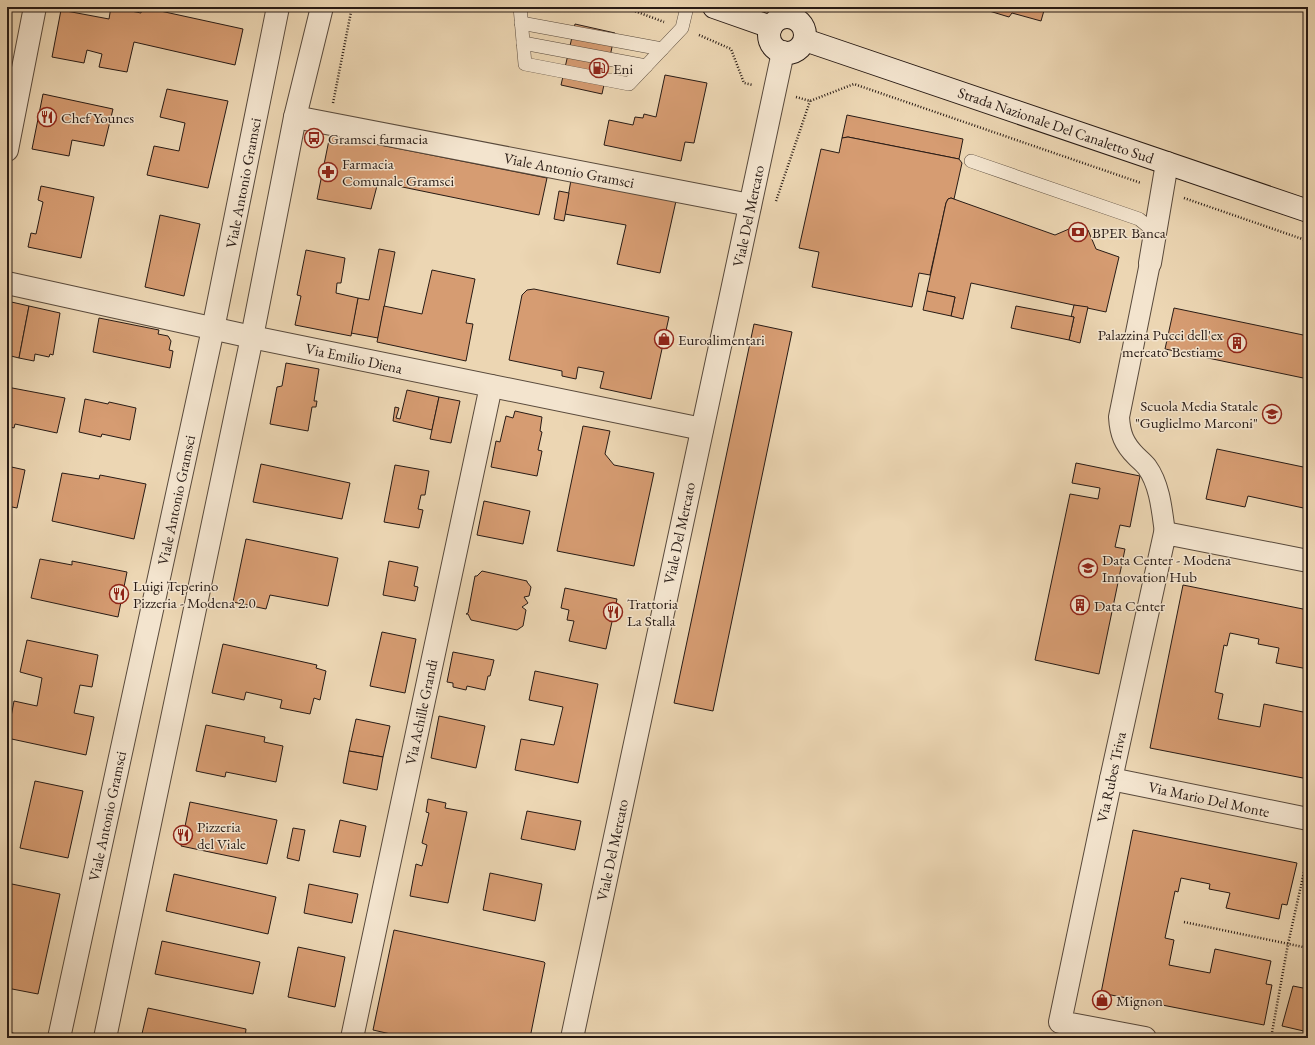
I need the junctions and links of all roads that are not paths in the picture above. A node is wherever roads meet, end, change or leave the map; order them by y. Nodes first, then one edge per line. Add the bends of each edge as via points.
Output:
1 (35, 7) edge
2 (278, 7) edge
3 (322, 7) edge
4 (520, 7) edge
5 (688, 7) edge
6 (714, 7) edge
7 (521, 23) junction
8 (771, 27) junction
9 (804, 40) junction
10 (523, 43) junction
11 (662, 49) junction
12 (783, 52) junction
13 (646, 66) junction
14 (295, 117) junction
15 (7, 150) edge
16 (971, 161) dead end
17 (1166, 163) junction
18 (750, 205) junction
19 (1308, 211) edge
20 (1155, 232) junction
21 (1150, 263) joint
22 (7, 283) edge
23 (213, 329) junction
24 (252, 337) junction
25 (491, 386) junction
26 (702, 429) junction
27 (1165, 533) junction
28 (1308, 562) edge
29 (1111, 778) junction
30 (1308, 819) edge
31 (59, 1038) edge
32 (105, 1038) edge
33 (352, 1038) edge
34 (572, 1038) edge
35 (1145, 1038) edge

1 - 15 street
2 - 23 street, Viale Antonio Gramsci
3 - 14 street
4 - 7 lane
5 - 11 lane via 682,28
6 - 8 street
7 - 10 lane
7 - 11 lane
8 - 9 street via 785,17 796,19 804,28
8 - 12 street via 770,40
9 - 12 street via 797,50
9 - 17 street, Strada Nazionale Del Canaletto Sud
10 - 13 lane
10 - 13 lane via 525,64 629,84
11 - 13 lane
12 - 18 street, Viale Del Mercato
14 - 18 street, Viale Antonio Gramsci
14 - 24 street
16 - 20 lane via 1139,219
17 - 19 street, Strada Nazionale Del Canaletto Sud
17 - 20 street
18 - 26 street, Viale Del Mercato
20 - 21 street
21 - 27 street via 1119,417 1123,440 1147,467 1155,483
22 - 23 street, Via Emilio Diena
23 - 24 street, Via Emilio Diena
23 - 31 street, Viale Antonio Gramsci
24 - 25 street, Via Emilio Diena
24 - 32 street
25 - 26 street, Via Emilio Diena
25 - 33 street, Via Achille Grandi
26 - 34 street, Viale Del Mercato
27 - 28 street
27 - 29 street, Via Rubes Triva
29 - 30 street, Via Mario Del Monte
29 - 35 street, Via Rubes Triva via 1060,1022

